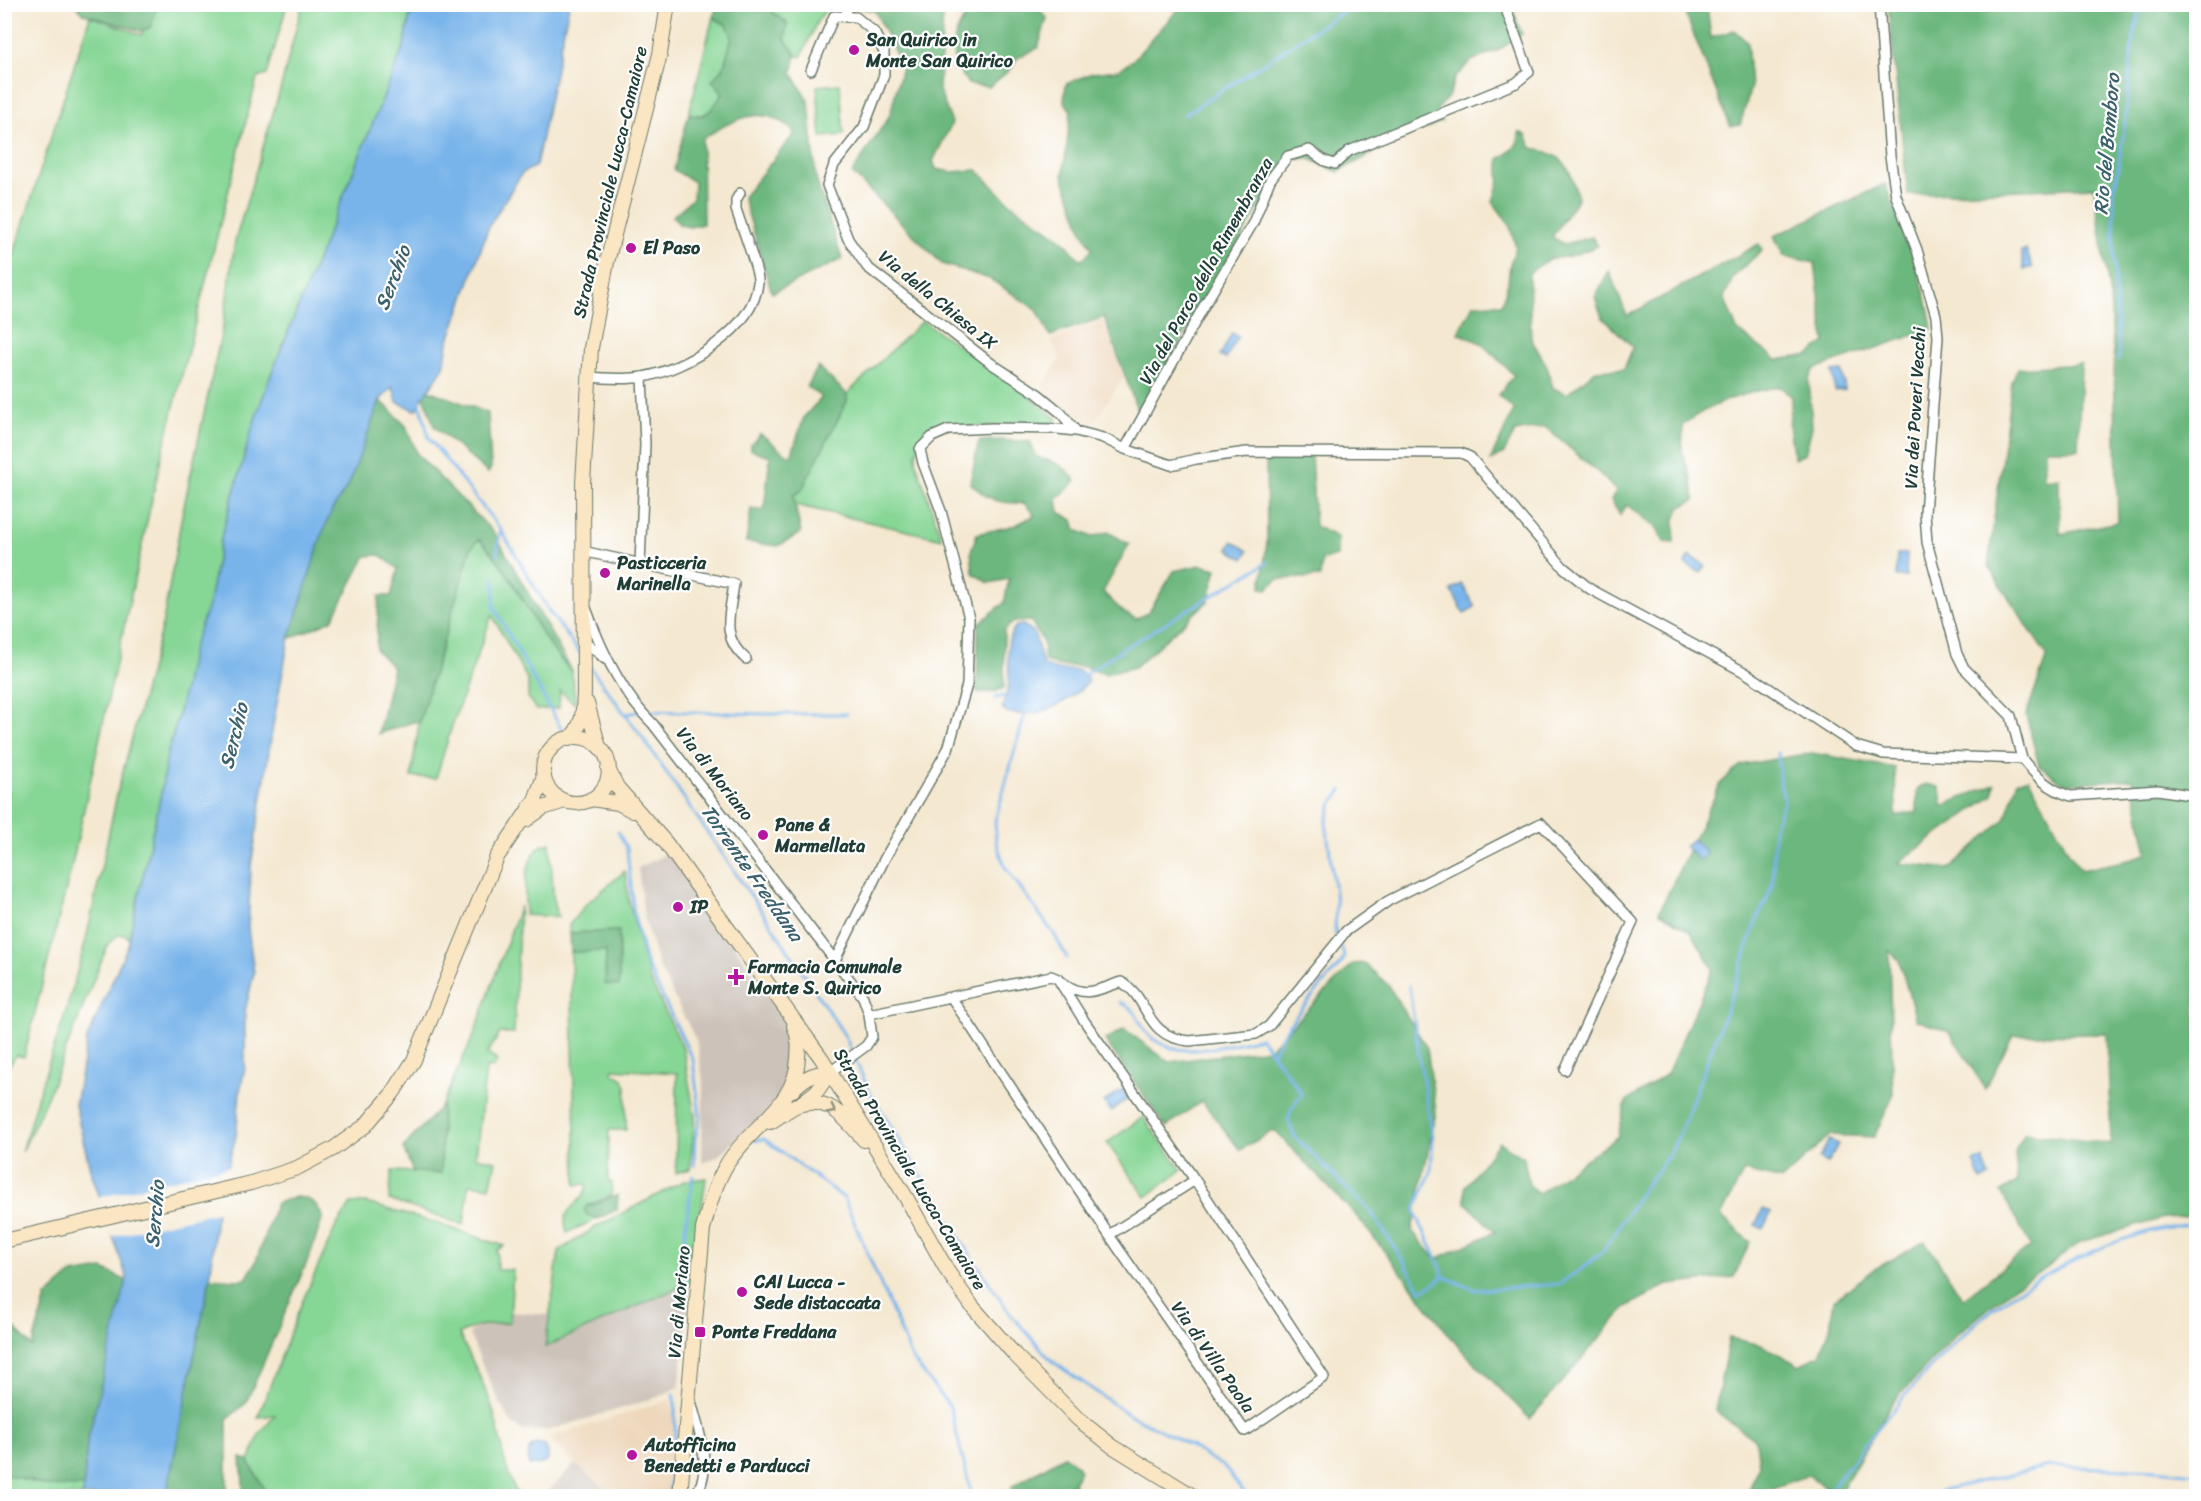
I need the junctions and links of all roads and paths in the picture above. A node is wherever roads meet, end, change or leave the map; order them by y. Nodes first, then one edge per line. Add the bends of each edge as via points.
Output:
1 (668, 4) edge
2 (847, 4) edge
3 (1504, 4) edge
4 (1879, 4) edge
5 (846, 17) junction
6 (811, 70) dead end
7 (741, 193) dead end
8 (588, 377) junction
9 (642, 377) junction
10 (1076, 431) junction
11 (1125, 449) junction
12 (582, 551) junction
13 (640, 564) junction
14 (587, 643) junction
15 (605, 658) junction
16 (746, 659) dead end
17 (584, 692) junction
18 (569, 739) junction
19 (599, 747) junction
20 (2022, 759) junction
21 (608, 769) junction
22 (544, 776) junction
23 (2196, 796) edge
24 (591, 799) junction
25 (565, 801) junction
26 (640, 815) junction
27 (519, 825) junction
28 (835, 960) junction
29 (1058, 979) junction
30 (951, 997) junction
31 (784, 1006) junction
32 (869, 1014) junction
33 (835, 1068) junction
34 (1565, 1070) dead end
35 (785, 1099) junction
36 (798, 1105) junction
37 (760, 1126) junction
38 (889, 1169) junction
39 (1195, 1180) junction
40 (1109, 1235) junction
41 (4, 1241) edge
42 (690, 1396) junction
43 (680, 1497) edge
44 (694, 1497) edge
45 (1193, 1497) edge

1 - 8 main road, Strada Provinciale Lucca-Camaiore via 660,54 605,271
2 - 5 street
3 - 11 street, Via del Parco della Rimembranza via 1530,72 1516,83 1349,151 1335,164 1309,150 1288,156 1270,180 1253,223
4 - 20 street, Via dei Poveri Vecchi via 1896,196 1917,250 1938,337 1925,513 1927,542 1957,654 1964,668 2011,716
5 - 6 street via 834,16
5 - 10 street, Via della Chiesa IX via 856,17 874,32 884,52 884,75 864,127 834,165 827,185 848,239 867,267 965,344 1038,394
7 - 9 street via 736,209 759,282 746,313 732,330 692,361
8 - 9 street
8 - 12 main road, Strada Provinciale Lucca-Camaiore
9 - 13 street via 645,444
10 - 11 street
10 - 28 street via 948,430 932,437 921,449 969,618 967,685 948,749 885,858
11 - 20 street via 1171,465 1247,452 1461,453 1470,457 1563,567 1590,589 1746,673 1856,746 1883,754
12 - 13 street
12 - 14 main road, Strada Provinciale Lucca-Camaiore
13 - 16 street via 734,584 728,630 733,646
14 - 15 street, Via di Moriano
14 - 15 street
14 - 15 street, Via di Moriano
14 - 17 main road, Strada Provinciale Lucca-Camaiore
15 - 28 street, Via di Moriano via 641,712
17 - 18 main road, Strada Provinciale Lucca-Camaiore via 581,722
17 - 19 main road, Strada Provinciale Lucca-Camaiore
18 - 19 main road via 588,740
18 - 22 main road via 549,752
19 - 21 main road
20 - 23 street via 2047,785 2071,796 2158,790
21 - 24 main road via 606,783
21 - 26 main road, Strada Provinciale Lucca-Camaiore
22 - 25 main road via 551,792
22 - 27 main road
24 - 25 main road
24 - 26 main road, Strada Provinciale Lucca-Camaiore via 618,803
25 - 27 main road via 543,808
26 - 31 main road, Strada Provinciale Lucca-Camaiore via 666,843
27 - 41 main road via 497,857 414,1060 365,1126 312,1161 251,1183
28 - 32 street, Via di Moriano via 863,997
29 - 30 street via 1051,976
29 - 34 street via 1084,993 1121,982 1129,987 1153,1025 1178,1040 1257,1034 1269,1026 1346,931 1388,901 1541,823 1632,922
29 - 39 street, Via di Villa Paola
30 - 32 street
30 - 40 street, Via di Villa Paola
31 - 33 main road, Strada Provinciale Lucca-Camaiore
31 - 35 main road, Via di Moriano via 799,1037 797,1069
32 - 33 street, Via di Moriano via 872,1037 867,1046
33 - 35 main road via 803,1079
33 - 36 main road, Via di Moriano via 817,1091
33 - 38 main road, Strada Provinciale Lucca-Camaiore
35 - 37 main road, Via di Moriano
36 - 37 main road, Via di Moriano
36 -> 38 main road via 838,1110
37 - 42 main road, Via di Moriano via 735,1153 713,1192 700,1259
38 - 45 main road, Strada Provinciale Lucca-Camaiore via 948,1272 1015,1355 1095,1433
39 - 40 street
39 - 40 street, Via di Villa Paola via 1324,1377 1245,1431
42 - 43 main road, Via di Moriano
42 - 44 street via 704,1467 702,1487

